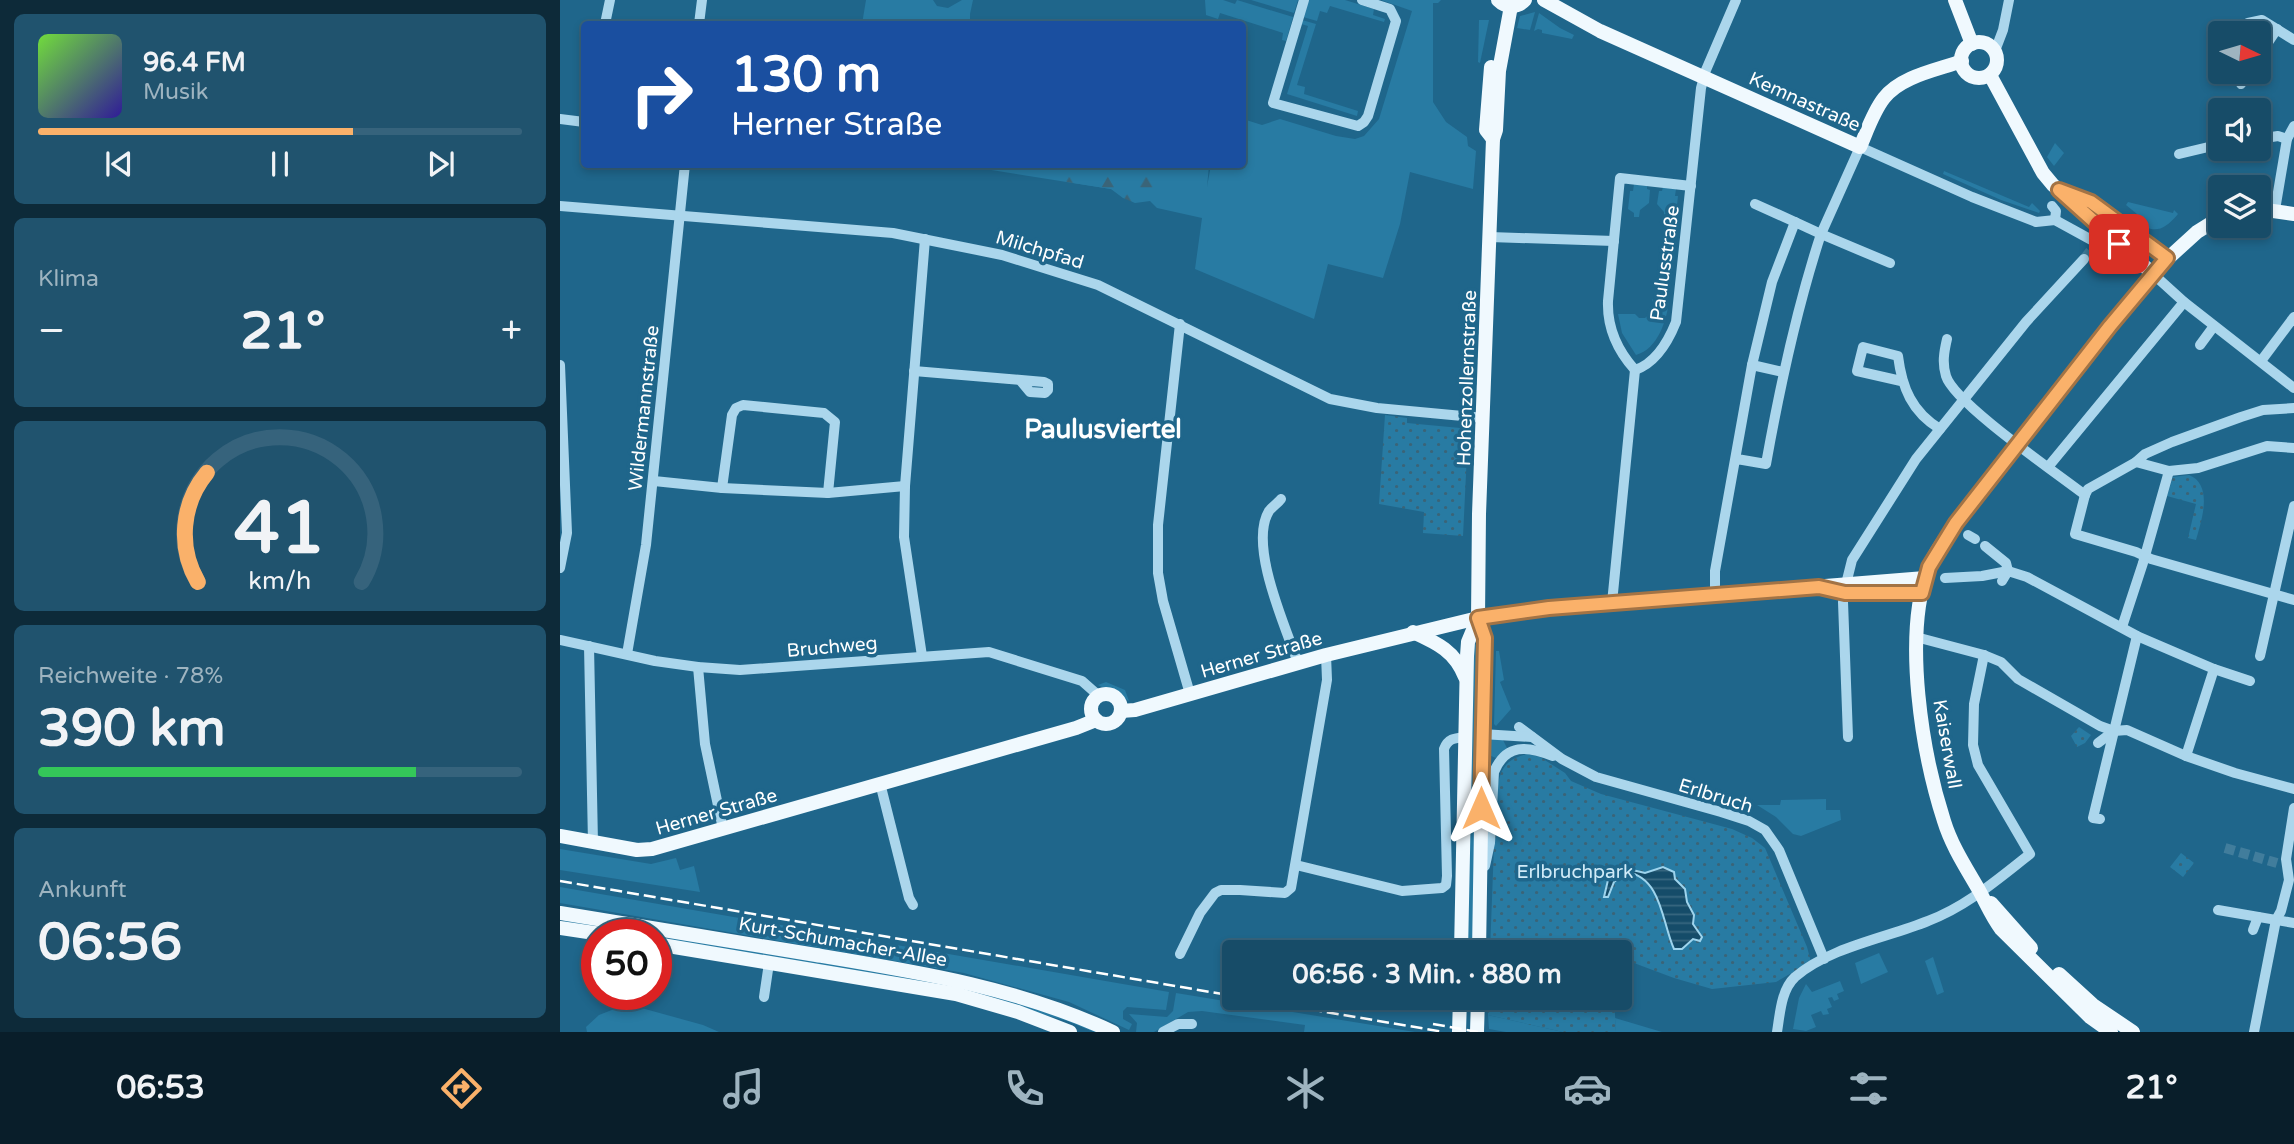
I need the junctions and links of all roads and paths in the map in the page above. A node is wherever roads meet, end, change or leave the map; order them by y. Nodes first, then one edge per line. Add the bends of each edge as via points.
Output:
1 (610, 0) edge
2 (702, 0) edge
3 (1304, 0) edge
4 (1362, 0) edge
5 (1525, 0) edge
6 (1544, 0) edge
7 (1736, 0) edge
8 (1955, 0) edge
9 (2009, 0) edge
10 (1503, 3) edge
11 (606, 21) edge
12 (699, 21) edge
13 (2272, 26) edge
14 (2277, 29) junction
15 (2272, 36) edge
16 (2294, 40) edge
17 (1972, 44) junction
18 (1995, 51) junction
19 (1962, 61) junction
20 (1990, 75) junction
21 (1704, 77) junction
22 (560, 119) edge
23 (581, 122) edge
24 (2294, 126) edge
25 (2271, 137) edge
26 (2287, 139) junction
27 (1860, 147) junction
28 (2208, 147) edge
29 (2179, 154) dead end
30 (685, 168) edge
31 (1691, 186) junction
32 (2059, 190) junction
33 (1755, 204) dead end
34 (560, 206) edge
35 (2049, 208) dead end
36 (2271, 210) edge
37 (2274, 210) junction
38 (2294, 214) edge
39 (680, 215) junction
40 (2054, 220) junction
41 (1795, 222) junction
42 (2208, 225) edge
43 (1821, 234) junction
44 (1490, 237) junction
45 (925, 239) junction
46 (2100, 240) junction
47 (1614, 241) junction
48 (2167, 258) junction
49 (2084, 259) tunnel mouth
50 (1889, 263) dead end
51 (2152, 273) junction
52 (2184, 302) junction
53 (2294, 317) edge
54 (1180, 324) junction
55 (2214, 326) junction
56 (1947, 339) dead end
57 (2200, 345) dead end
58 (2261, 362) junction
59 (560, 365) edge
60 (1752, 365) junction
61 (1635, 370) junction
62 (914, 371) junction
63 (1783, 372) junction
64 (1020, 380) dead end
65 (1901, 380) dead end
66 (2294, 388) edge
67 (1964, 400) junction
68 (2294, 408) edge
69 (1484, 418) junction
70 (1940, 429) junction
71 (2017, 444) junction
72 (2294, 448) edge
73 (562, 459) edge
74 (1737, 459) junction
75 (2136, 461) junction
76 (2048, 467) junction
77 (2169, 471) junction
78 (654, 481) junction
79 (905, 485) junction
80 (722, 488) junction
81 (828, 493) junction
82 (2085, 495) junction
83 (1281, 499) dead end
84 (2294, 509) edge
85 (1982, 542) dead end
86 (2144, 556) junction
87 (560, 568) edge
88 (2005, 576) junction
89 (1925, 578) junction
90 (1945, 578) dead end
91 (1845, 588) junction
92 (1922, 593) junction
93 (1715, 594) junction
94 (2273, 595) junction
95 (2294, 600) edge
96 (1612, 603) junction
97 (1478, 618) junction
98 (2122, 627) junction
99 (1413, 632) junction
100 (2137, 636) junction
101 (1916, 637) junction
102 (560, 640) edge
103 (589, 646) junction
104 (627, 654) junction
105 (1984, 654) junction
106 (1325, 655) junction
107 (922, 656) junction
108 (2260, 656) dead end
109 (1298, 663) junction
110 (698, 667) junction
111 (2214, 669) junction
112 (1466, 681) junction
113 (2250, 681) dead end
114 (1190, 694) junction
115 (1099, 696) junction
116 (1121, 711) junction
117 (1096, 720) junction
118 (1518, 726) dead end
119 (2114, 731) junction
120 (1482, 734) junction
121 (1465, 737) junction
122 (1848, 737) dead end
123 (1535, 738) junction
124 (2098, 743) dead end
125 (2186, 756) junction
126 (1562, 759) junction
127 (880, 783) junction
128 (2294, 789) edge
129 (2294, 808) edge
130 (2096, 818) dead end
131 (723, 829) junction
132 (560, 836) edge
133 (593, 843) junction
134 (1296, 865) junction
135 (1481, 882) junction
136 (1980, 892) junction
137 (913, 905) dead end
138 (2218, 910) dead end
139 (560, 913) edge
140 (2258, 917) junction
141 (2276, 920) junction
142 (2294, 923) edge
143 (560, 928) edge
144 (2253, 930) dead end
145 (581, 931) edge
146 (1461, 940) edge
147 (1479, 940) edge
148 (672, 947) edge
149 (1180, 954) dead end
150 (1824, 959) junction
151 (769, 962) junction
152 (764, 997) dead end
153 (1460, 1010) edge
154 (1478, 1010) edge
155 (1070, 1032) edge
156 (1113, 1032) edge
157 (1163, 1032) edge
158 (1176, 1032) edge
159 (1459, 1032) edge
160 (1478, 1032) edge
161 (1777, 1032) edge
162 (2111, 1032) edge
163 (2133, 1032) edge
164 (2254, 1032) edge

1 - 11 street
2 - 12 street
3 - 4 street via 1273,103 1359,126 1368,116 1396,21 1390,9
5 - 10 main road, Hohenzollernstraße
6 - 21 main road, Kemnastraße via 1600,31
7 - 21 street, Paulusstraße
8 - 17 main road
9 - 18 street
10 - 44 main road, Hohenzollernstraße via 1488,89 1486,130 1493,139
13 - 14 street
14 - 15 street
14 - 16 street
17 - 18 main road via 1984,43
17 - 19 main road
18 - 20 main road via 1997,62
19 - 20 main road via 1970,76
19 - 27 main road via 1891,90
20 - 32 main road via 2036,162
21 - 27 main road, Kemnastraße
21 - 31 street, Paulusstraße
22 - 23 street
24 - 26 street
25 - 26 street
26 - 37 street
27 - 40 street, Kemnastraße via 2036,222
27 - 43 street
28 - 29 street
30 - 39 street, Wildermannstraße
31 - 47 street via 1620,178
31 - 61 street, Paulusstraße via 1676,322 1669,339 1648,364
32 - 46 main road
32 - 48 main road via 2091,202
33 - 41 street
34 - 39 street, Milchpfad
35 - 40 street
36 - 37 main road
37 - 38 main road
39 - 45 street, Milchpfad
39 - 78 street, Wildermannstraße
40 - 46 street
41 - 43 street
41 - 60 street via 1772,282
42 - 48 main road, Kaiserwall
43 - 50 street
43 - 63 street
44 - 47 street
44 - 69 main road, Hohenzollernstraße
45 - 54 street, Milchpfad via 1002,255 1098,285
45 - 62 street
46 - 51 main road
47 - 61 street via 1608,319 1621,355
48 - 51 main road, Kaiserwall
49 - 67 street
51 - 52 street
51 - 71 main road, Kaiserwall
52 - 55 street
52 - 76 street
53 - 58 street
54 - 69 street, Milchpfad via 1330,399
54 - 114 street via 1158,525 1158,573
55 - 57 street
55 - 58 street
56 - 67 street via 1942,360 1946,378
58 - 66 street
59 - 73 street
60 - 63 street
60 - 74 street
61 - 96 street
62 - 64 street
62 - 79 street
63 - 74 street via 1766,464
65 - 70 street via 1917,409
67 - 70 street
67 - 71 street
68 - 75 street via 2241,417 2172,442
69 - 97 main road, Hohenzollernstraße
70 - 91 street via 1852,560
71 - 76 street
71 - 89 main road, Kaiserwall via 1944,541
72 - 77 street via 2267,446 2197,468
73 - 87 street via 567,533
74 - 93 street via 1715,570
75 - 77 street
75 - 82 street
76 - 82 street
77 - 86 street
78 - 80 street
78 - 104 street, Wildermannstraße
79 - 81 street
79 - 107 street via 904,537
80 - 81 street
80 - 81 street via 732,415 743,405 824,413 835,422
82 - 86 street via 2075,534
83 - 109 street via 1267,518 1264,561
84 - 94 street
85 - 88 street via 2006,563
86 - 94 street
86 - 98 street
88 - 90 street
88 - 98 street via 2046,586
89 - 91 main road, Herner Straße
89 - 92 main road, Kaiserwall
91 - 92 main road, Herner Straße
91 - 93 main road, Herner Straße
91 - 122 street
92 - 101 main road, Kaiserwall
93 - 96 main road, Herner Straße
94 - 95 street
94 - 108 street
96 - 97 main road, Herner Straße
97 - 99 main road, Herner Straße
97 - 112 main road via 1468,642
97 - 120 main road via 1485,638
98 - 100 street
99 - 106 main road, Herner Straße
99 - 112 main road via 1442,645 1456,659
100 - 111 street
100 - 119 street
101 - 105 street
101 - 136 main road, Kaiserwall via 1921,719 1934,785 1951,841
102 - 103 street, Bruchweg
103 - 104 street, Bruchweg
103 - 133 street
104 - 110 street, Bruchweg
105 - 119 street via 2001,662 2018,679
105 - 136 street via 1973,704 1973,745 1978,765 2030,854
106 - 109 main road, Herner Straße
106 - 134 street via 1327,680
107 - 110 street, Bruchweg via 782,668
107 - 115 street, Bruchweg via 989,652 1082,681
109 - 114 main road, Herner Straße
110 - 131 street via 705,744
111 - 113 street
111 - 125 street
112 - 121 main road
114 - 116 main road, Herner Straße
115 - 116 main road via 1111,695
115 - 117 main road via 1092,704
116 - 117 main road via 1111,723
117 - 127 main road, Herner Straße
118 - 123 street, Erlbruch
119 - 124 street
119 - 125 street via 2127,730
119 - 130 street
120 - 123 street
120 - 135 main road
121 - 134 street via 1451,739 1444,749 1447,881 1442,888 1402,891
121 - 146 main road
123 - 126 street, Erlbruch
125 - 128 street
126 - 135 street, Erlbruch via 1532,748 1515,750 1498,762
126 - 150 street, Erlbruch via 1596,777 1721,812 1765,831 1784,862
127 - 131 main road, Herner Straße
127 - 137 street
129 - 141 street via 2282,864 2289,880
131 - 133 main road, Herner Straße via 652,849
132 - 133 main road, Herner Straße
134 - 149 street via 1291,888 1285,893 1215,893
135 - 147 main road
136 - 150 street via 1927,922
136 - 162 main road, Kaiserwall via 1992,916 2021,951
136 - 163 main road, Kaiserwall via 2076,990
138 - 140 street
139 - 156 main road, Kurt-Schumacher-Allee via 963,981 1040,1002
140 - 141 street
140 - 144 street
141 - 142 street
141 - 164 street
143 - 145 main road
148 - 151 main road, Kurt-Schumacher-Allee
150 - 161 street via 1790,984
151 - 152 street
151 - 155 main road, Kurt-Schumacher-Allee via 956,994
153 - 159 main road
154 - 160 main road
157 - 158 street via 1178,1024 1192,1024

